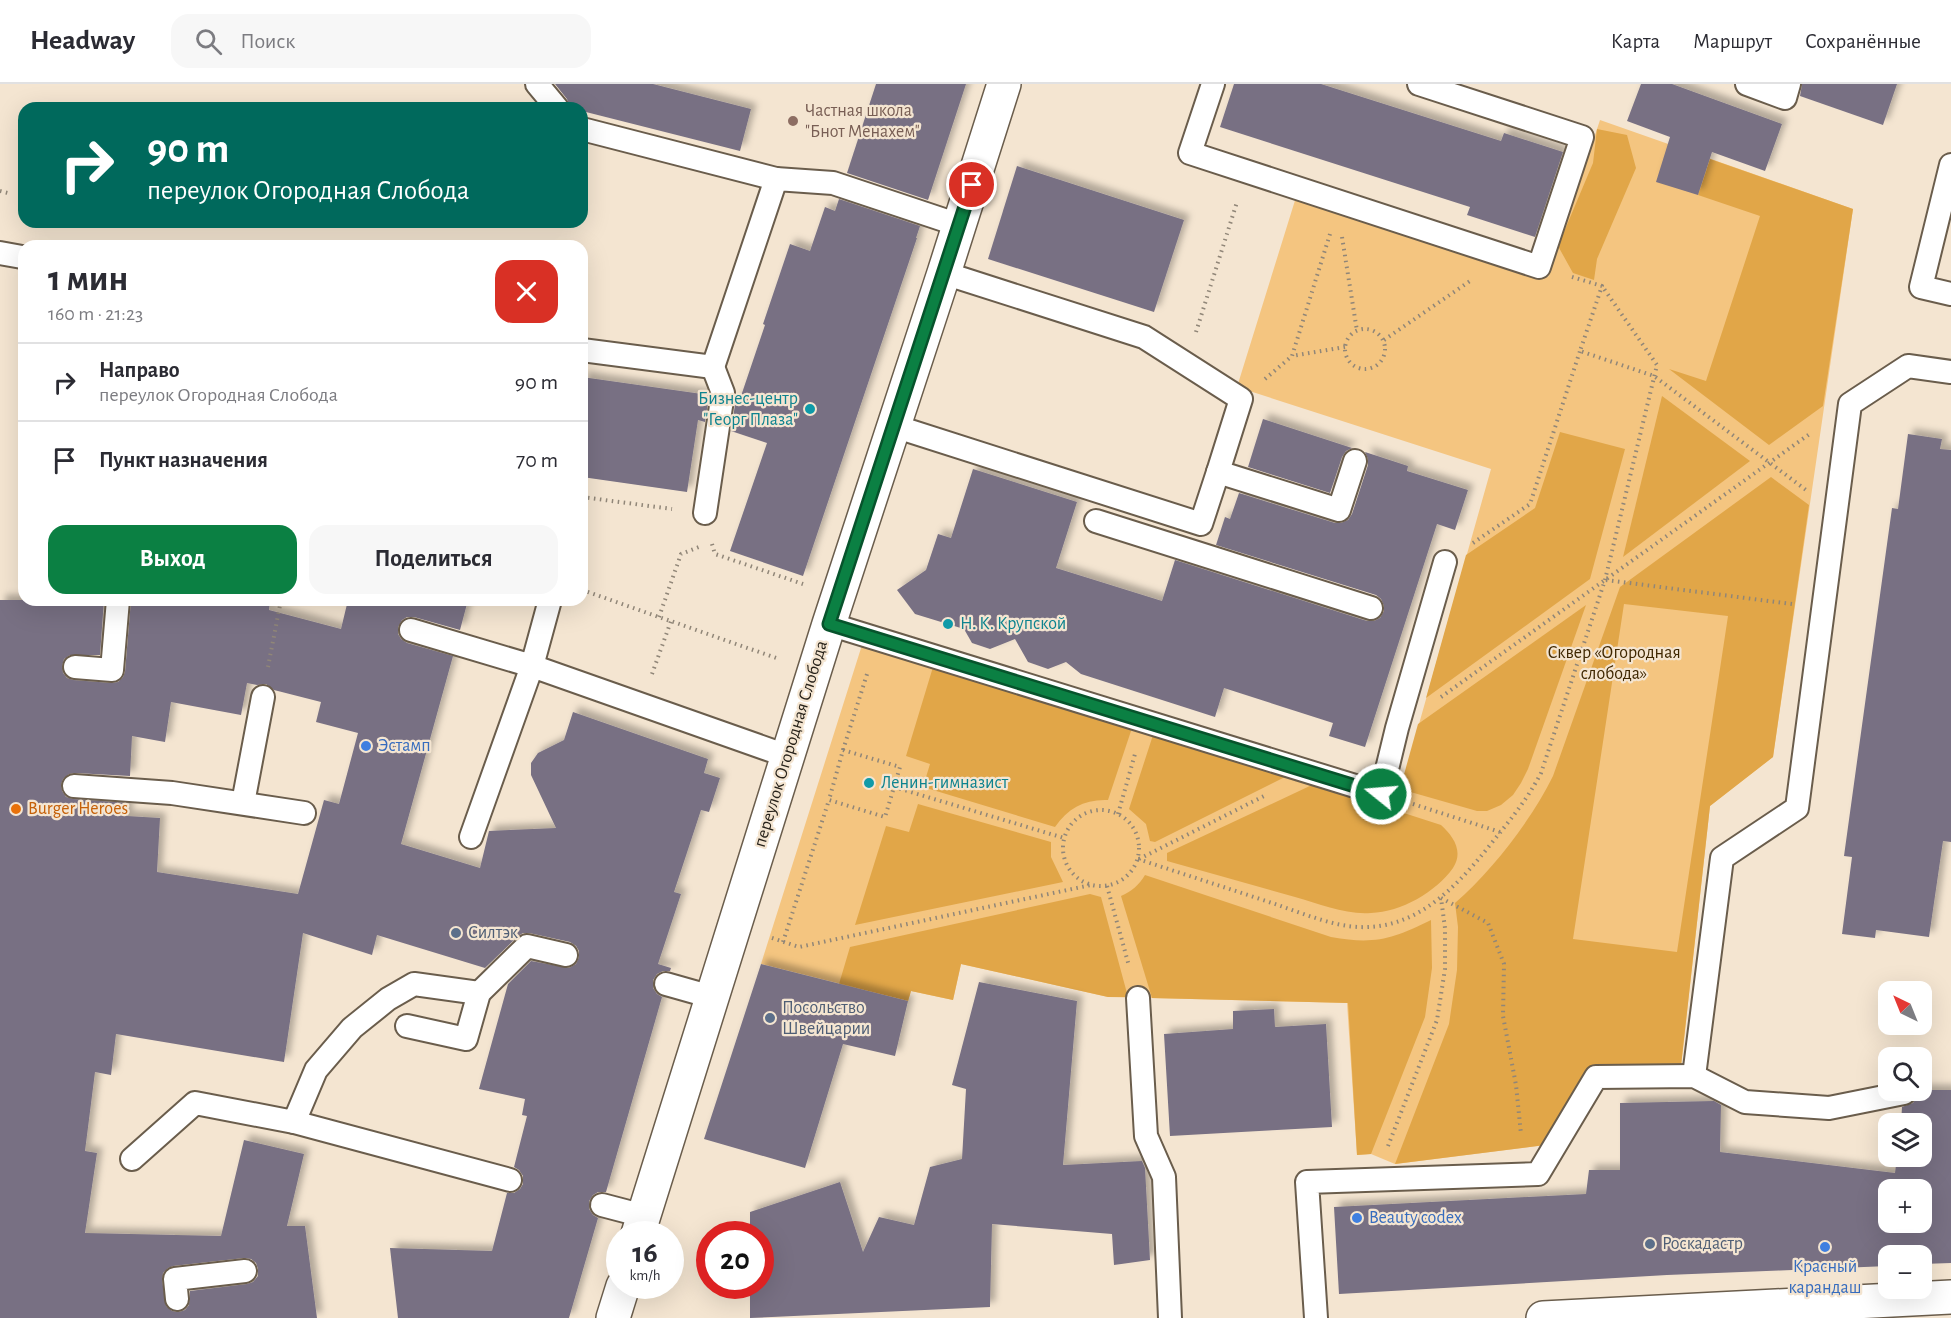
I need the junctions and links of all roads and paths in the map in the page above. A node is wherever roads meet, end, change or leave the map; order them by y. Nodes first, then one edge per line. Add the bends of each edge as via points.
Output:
1 (1004, 84) edge
2 (1213, 84) edge
3 (1419, 84) edge
4 (1747, 84) edge
5 (1790, 84) edge
6 (539, 85) edge
7 (552, 102) edge
8 (588, 131) edge
9 (1951, 165) edge
10 (1246, 171) junction
11 (776, 179) junction
12 (0, 192) edge
13 (8, 192) dead end
14 (1338, 206) junction
15 (959, 225) junction
16 (1505, 256) junction
17 (1539, 267) junction
18 (944, 273) junction
19 (1602, 286) junction
20 (1951, 294) edge
21 (1356, 331) junction
22 (1384, 340) junction
23 (1345, 347) junction
24 (588, 351) edge
25 (1580, 351) junction
26 (1186, 364) junction
27 (712, 368) junction
28 (1951, 372) edge
29 (1654, 376) junction
30 (1851, 404) junction
31 (894, 426) junction
32 (1354, 461) dead end
33 (1769, 463) junction
34 (1218, 472) junction
35 (588, 497) edge
36 (705, 513) junction
37 (1836, 513) junction
38 (1096, 521) dead end
39 (711, 542) junction
40 (1445, 562) joint
41 (1605, 580) junction
42 (806, 585) dead end
43 (588, 592) edge
44 (117, 606) edge
45 (280, 606) edge
46 (548, 606) edge
47 (1371, 608) dead end
48 (1824, 609) junction
49 (659, 617) junction
50 (671, 621) junction
51 (829, 624) junction
52 (411, 630) dead end
53 (878, 639) junction
54 (782, 660) dead end
55 (532, 666) junction
56 (75, 668) dead end
57 (262, 697) joint
58 (642, 705) junction
59 (1145, 721) junction
60 (1397, 728) junction
61 (843, 750) junction
62 (787, 756) junction
63 (1311, 772) junction
64 (74, 786) dead end
65 (894, 787) junction
66 (1381, 794) junction
67 (829, 800) junction
68 (243, 803) junction
69 (304, 813) dead end
70 (1118, 814) junction
71 (1500, 832) junction
72 (471, 837) dead end
73 (1064, 838) junction
74 (1138, 859) junction
75 (1091, 885) junction
76 (1107, 886) junction
77 (1441, 898) junction
78 (762, 935) dead end
79 (783, 942) junction
80 (566, 956) dead end
81 (666, 984) dead end
82 (479, 993) junction
83 (712, 997) junction
84 (1138, 998) joint
85 (407, 1026) dead end
86 (1694, 1076) junction
87 (1878, 1098) edge
88 (294, 1122) junction
89 (132, 1159) dead end
90 (1538, 1174) junction
91 (510, 1180) dead end
92 (1374, 1180) junction
93 (602, 1205) dead end
94 (633, 1221) edge
95 (642, 1221) edge
96 (245, 1271) dead end
97 (1951, 1297) edge
98 (177, 1299) dead end
99 (619, 1299) edge
100 (613, 1318) edge
101 (1170, 1318) edge
102 (1316, 1318) edge
103 (1543, 1318) edge

1 - 15 street, переулок Огородная Слобода
2 - 10 lane via 1190,153
3 - 17 lane via 1582,137
4 - 5 lane via 1785,98
6 - 7 lane
8 - 11 lane
9 - 20 lane via 1921,287
10 - 14 lane
10 - 26 path
11 - 15 lane via 833,183
11 - 27 lane
12 - 13 path
14 - 16 lane
14 - 21 path
14 - 23 path via 1292,356
15 - 18 street, переулок Огородная Слобода
16 - 17 lane
16 - 22 path
17 - 19 path
18 - 26 lane via 1144,337
18 - 31 street, переулок Огородная Слобода
19 - 25 path
19 - 29 path via 1657,365
21 - 22 path via 1377,332
21 - 23 path
22 - 23 path via 1386,351 1382,361 1364,370 1347,358
24 - 27 lane
25 - 29 path
25 - 40 path via 1530,504
26 - 34 lane via 1241,399
27 - 36 lane via 723,393
28 - 30 lane via 1908,366
29 - 33 path
29 - 41 path
30 - 33 path
30 - 37 lane
31 - 34 lane via 1201,524
31 - 51 street, переулок Огородная Слобода
32 - 34 lane via 1340,510
33 - 37 path
33 - 41 path
35 - 36 path
36 - 39 path
37 - 48 lane
38 - 47 lane
39 - 42 path via 715,554
39 - 49 path via 681,554
40 - 60 lane
41 - 48 path
41 - 60 path
41 - 71 path via 1541,773 1526,801
43 - 49 path
44 - 56 lane via 112,670
45 - 57 path
46 - 55 lane
48 - 86 lane via 1797,808 1722,858
49 - 50 path
50 - 54 path
50 - 58 path
51 - 53 lane
51 - 62 street, переулок Огородная Слобода
52 - 55 lane
53 - 59 lane
53 - 61 path
55 - 58 lane
55 - 72 lane
57 - 68 lane
58 - 62 lane
59 - 63 lane
59 - 70 path
60 - 66 lane
61 - 65 path via 900,766
61 - 67 path
62 - 83 street, переулок Огородная Слобода
63 - 66 lane
63 - 74 path
64 - 68 lane
65 - 67 path via 885,817
65 - 73 path
66 - 71 path
67 - 79 path
68 - 69 lane
70 - 73 path via 1091,811 1079,817
70 - 74 path via 1136,833
71 - 77 path via 1458,884
73 - 75 path via 1068,868
74 - 76 path via 1120,881
74 - 77 path via 1355,927 1395,922 1420,913
75 - 76 path
75 - 79 path via 799,947
76 - 84 path
77 - 90 path via 1488,922 1504,964 1503,1016 1521,1133
77 - 92 path via 1445,969 1437,1020
78 - 79 path
80 - 82 lane via 527,946
81 - 83 lane
82 - 85 lane via 466,1039
82 - 88 lane via 414,984 388,999 352,1028 316,1070
83 - 95 street, переулок Огородная Слобода
84 - 101 lane via 1146,1136 1164,1178
86 - 87 lane via 1745,1102 1829,1108
86 - 90 lane via 1596,1077
88 - 89 lane via 195,1103
88 - 91 lane
90 - 92 lane
92 - 102 lane via 1307,1182
93 - 94 lane
96 - 98 lane via 175,1279
97 - 103 street
99 - 100 street

